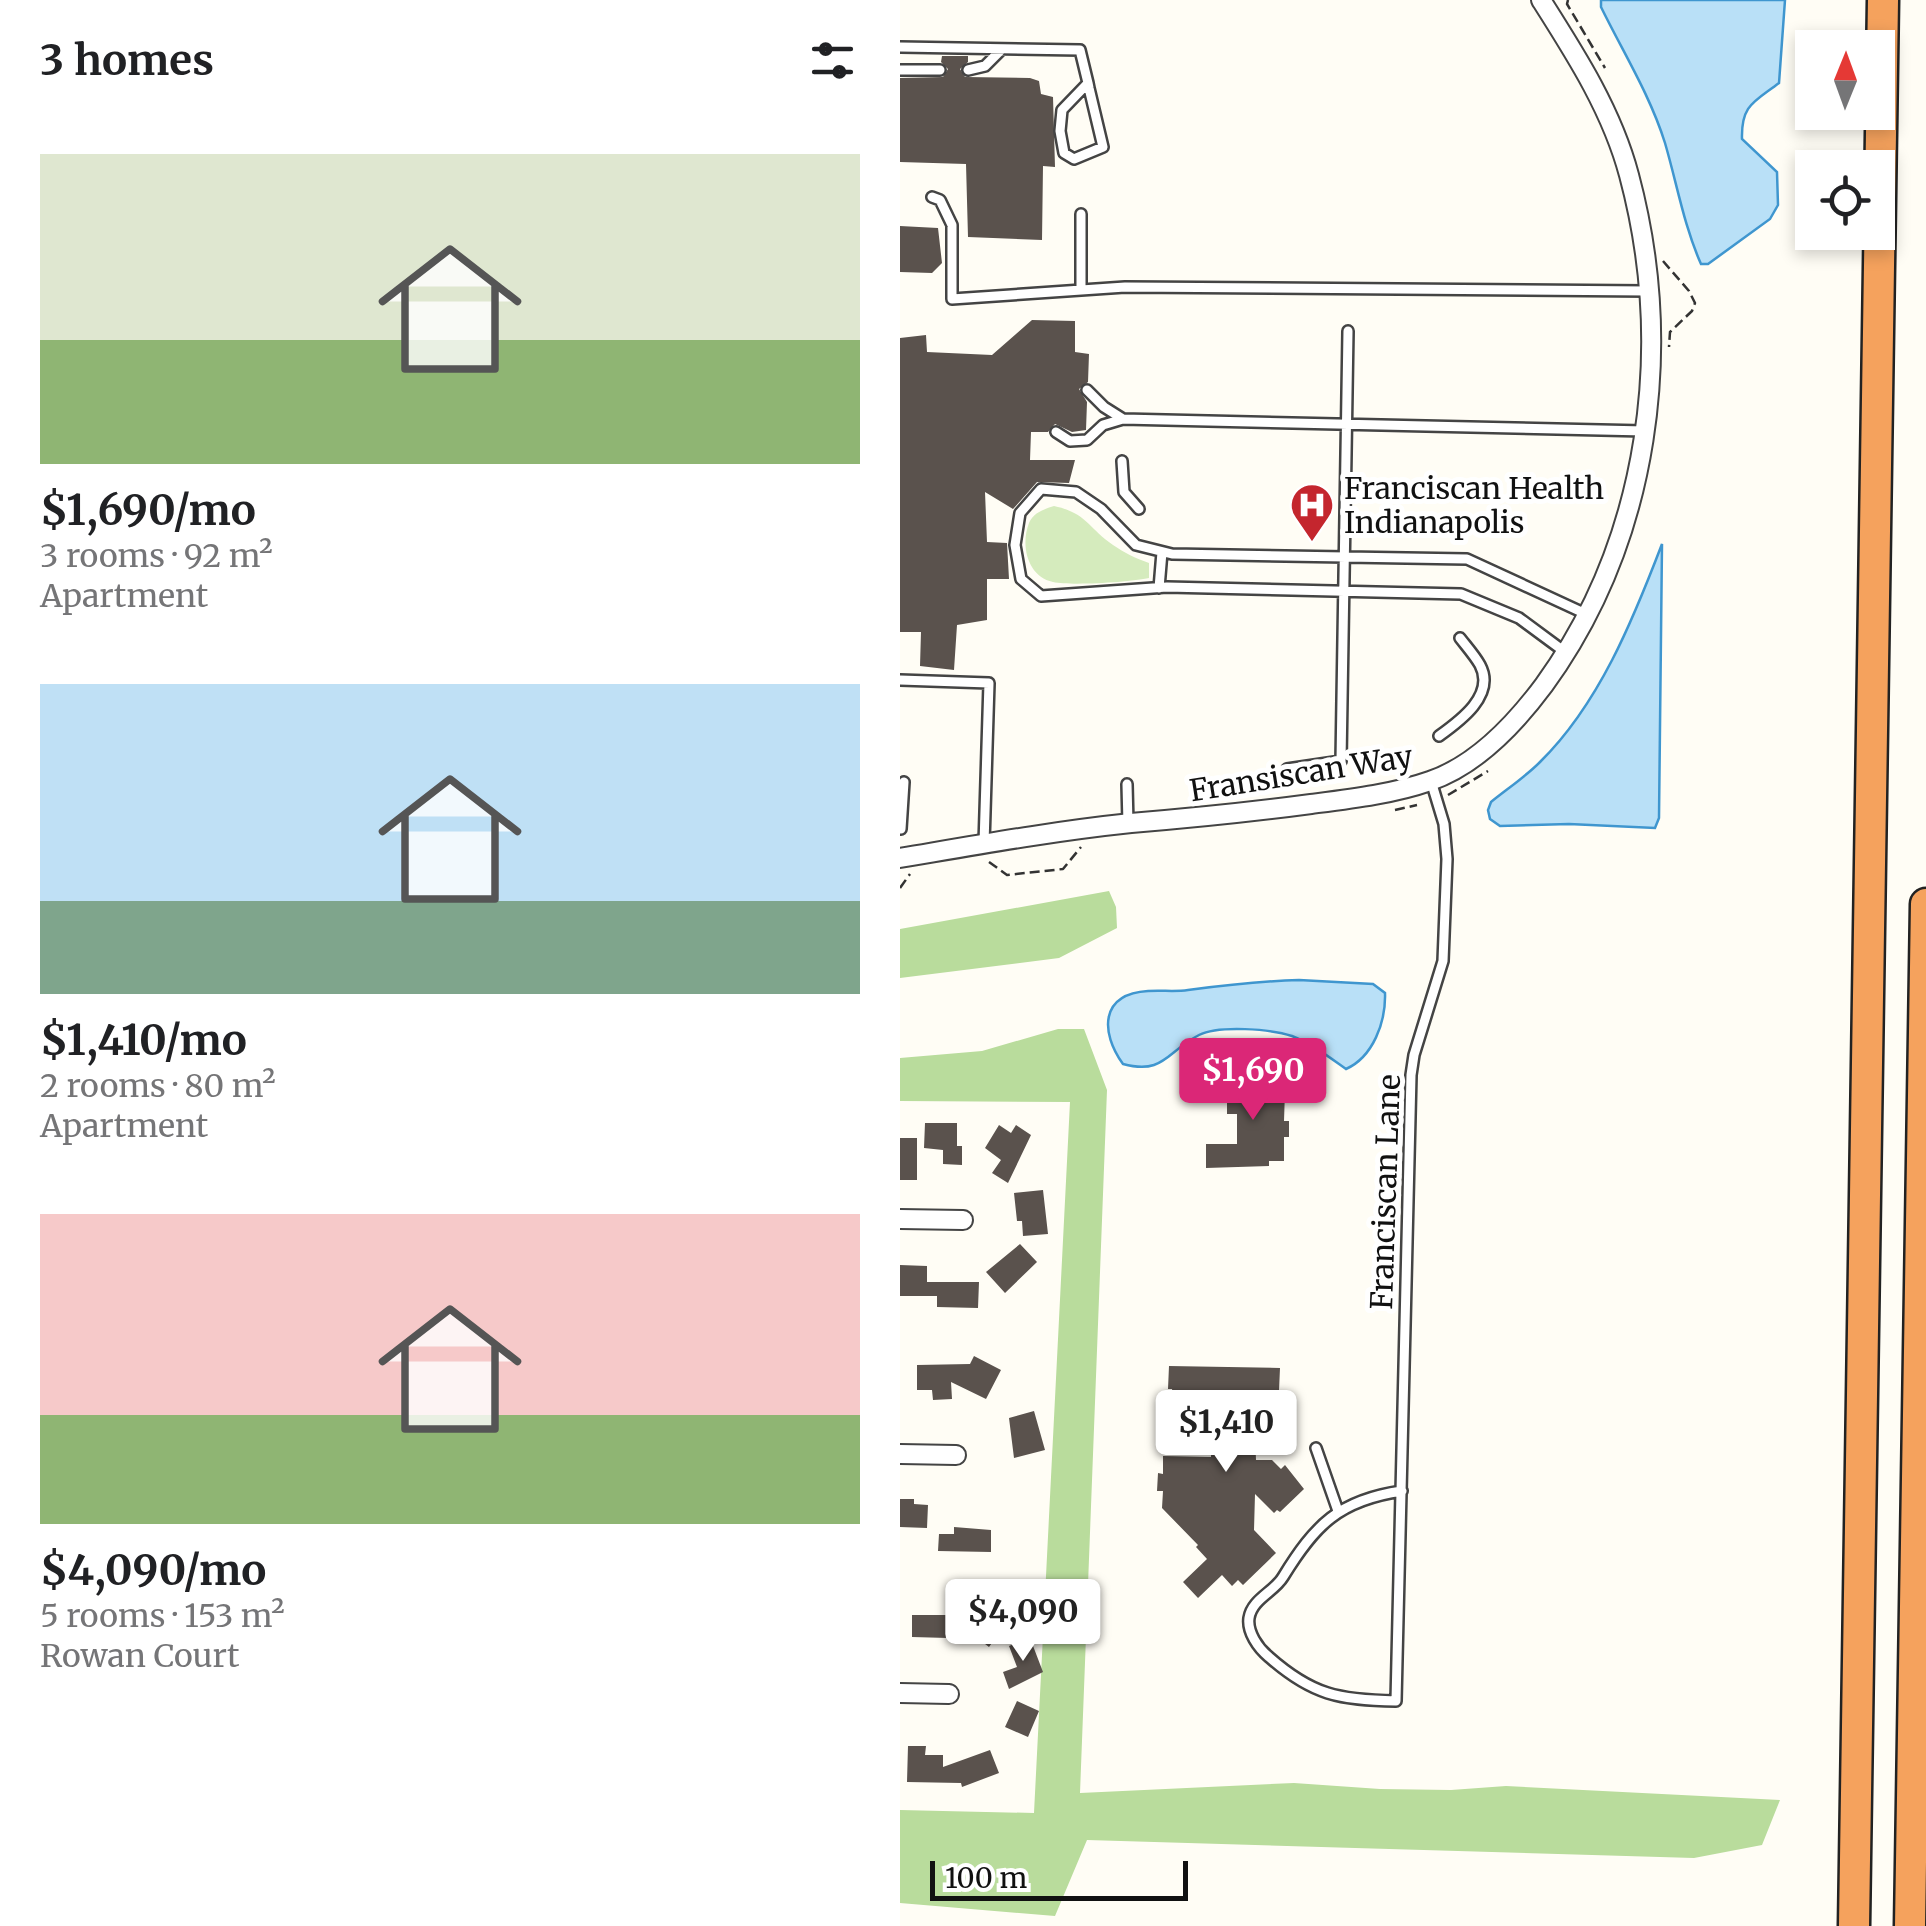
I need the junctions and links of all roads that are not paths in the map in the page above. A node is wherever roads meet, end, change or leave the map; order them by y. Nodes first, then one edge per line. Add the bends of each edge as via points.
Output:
1 (1542, 0) edge
2 (1883, 0) edge
3 (902, 47) edge
4 (1002, 48) junction
5 (902, 70) edge
6 (940, 70) dead end
7 (968, 70) dead end
8 (1088, 83) junction
9 (932, 197) dead end
10 (1081, 214) dead end
11 (1081, 288) junction
12 (1651, 290) junction
13 (1348, 331) dead end
14 (1088, 390) dead end
15 (1123, 419) junction
16 (1348, 423) junction
17 (1646, 431) junction
18 (1056, 432) dead end
19 (1122, 461) dead end
20 (1139, 509) dead end
21 (1162, 552) junction
22 (1346, 558) junction
23 (1159, 588) junction
24 (1345, 592) junction
25 (1588, 615) junction
26 (1460, 638) dead end
27 (1567, 654) junction
28 (900, 680) edge
29 (1439, 736) dead end
30 (1287, 769) dead end
31 (1432, 781) junction
32 (904, 782) dead end
33 (1128, 784) dead end
34 (1128, 824) junction
35 (902, 829) edge
36 (984, 844) junction
37 (900, 858) edge
38 (1926, 904) edge
39 (900, 1219) edge
40 (964, 1220) dead end
41 (1316, 1448) dead end
42 (900, 1454) edge
43 (956, 1454) dead end
44 (1402, 1490) junction
45 (1338, 1511) junction
46 (900, 1692) edge
47 (950, 1694) dead end
48 (1912, 1742) junction
49 (1853, 1926) edge
50 (1910, 1926) edge
51 (1923, 1926) edge

1 - 12 street, Fransiscan Way via 1595,86 1628,171
2 - 49 highway
3 - 4 lane
3 - 5 lane
4 - 7 lane via 985,66
4 - 8 lane via 1080,50
5 - 6 lane
8 - 8 lane via 1102,147 1074,159 1064,153 1062,110
9 - 11 lane via 952,225 952,299
10 - 11 lane
11 - 12 lane
12 - 17 street, Fransiscan Way
13 - 16 lane
14 - 15 lane
15 - 16 lane
15 - 18 lane via 1088,440 1070,441
16 - 17 lane
16 - 22 lane
17 - 25 street, Fransiscan Way via 1629,511
19 - 20 lane via 1124,492
21 - 22 lane
21 - 23 lane
21 - 23 lane via 1136,545 1076,492 1041,489 1020,513 1015,545 1021,580 1042,596
22 - 24 lane
22 - 25 lane via 1468,559
23 - 24 lane
24 - 27 lane via 1461,594 1519,618
24 - 30 lane via 1341,761
25 - 27 street, Fransiscan Way
26 - 29 lane via 1482,669 1482,689 1468,716
27 - 31 street, Fransiscan Way via 1480,754
28 - 36 lane via 989,683
31 - 34 street, Fransiscan Way via 1354,798
31 - 44 lane, Franciscan Lane via 1444,824 1445,927 1443,961 1411,1076
32 - 35 lane
33 - 34 lane
34 - 36 street, Fransiscan Way
36 - 37 street, Fransiscan Way
38 - 48 highway
39 - 40 street
41 - 45 lane
42 - 43 street
44 - 45 lane, Franciscan Lane
44 - 45 lane, Franciscan Lane via 1396,1701 1354,1700 1302,1684 1251,1633 1252,1607 1279,1585 1310,1538
46 - 47 street
48 - 50 highway
48 - 51 highway

